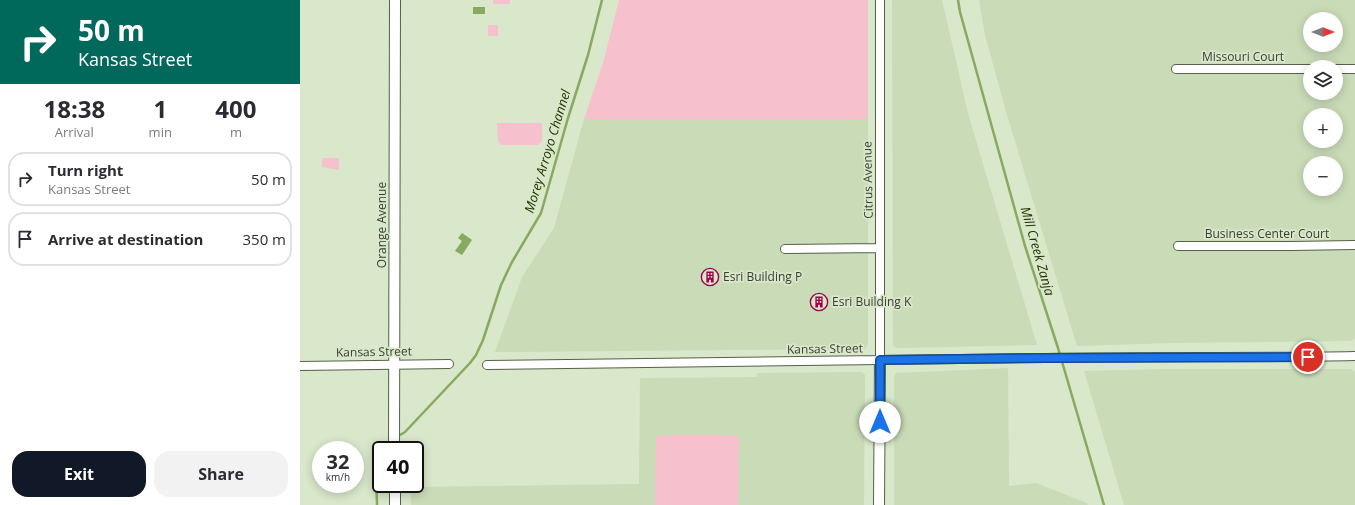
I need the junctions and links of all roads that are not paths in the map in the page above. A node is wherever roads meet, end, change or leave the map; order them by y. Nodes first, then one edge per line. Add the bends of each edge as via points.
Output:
1 (395, 0) edge
2 (880, 0) edge
3 (1176, 69) dead end
4 (1303, 69) edge
5 (1343, 69) edge
6 (1355, 69) edge
7 (1355, 245) edge
8 (1178, 246) dead end
9 (880, 248) junction
10 (786, 249) dead end
11 (1355, 356) edge
12 (880, 360) junction
13 (449, 364) dead end
14 (395, 365) junction
15 (487, 365) dead end
16 (300, 366) edge
17 (394, 441) edge
18 (395, 493) edge
19 (395, 505) edge
20 (879, 505) edge

1 - 14 street, Orange Avenue
2 - 9 street, Citrus Avenue
3 - 4 street, Missouri Court
5 - 6 street
7 - 8 street, Business Center Court
9 - 10 street
9 - 12 street, Citrus Avenue
11 - 12 street, Kansas Street
12 - 15 street, Kansas Street
12 - 20 street
13 - 14 street, Kansas Street
14 - 16 street, Kansas Street
14 - 17 street, Orange Avenue
18 - 19 street

